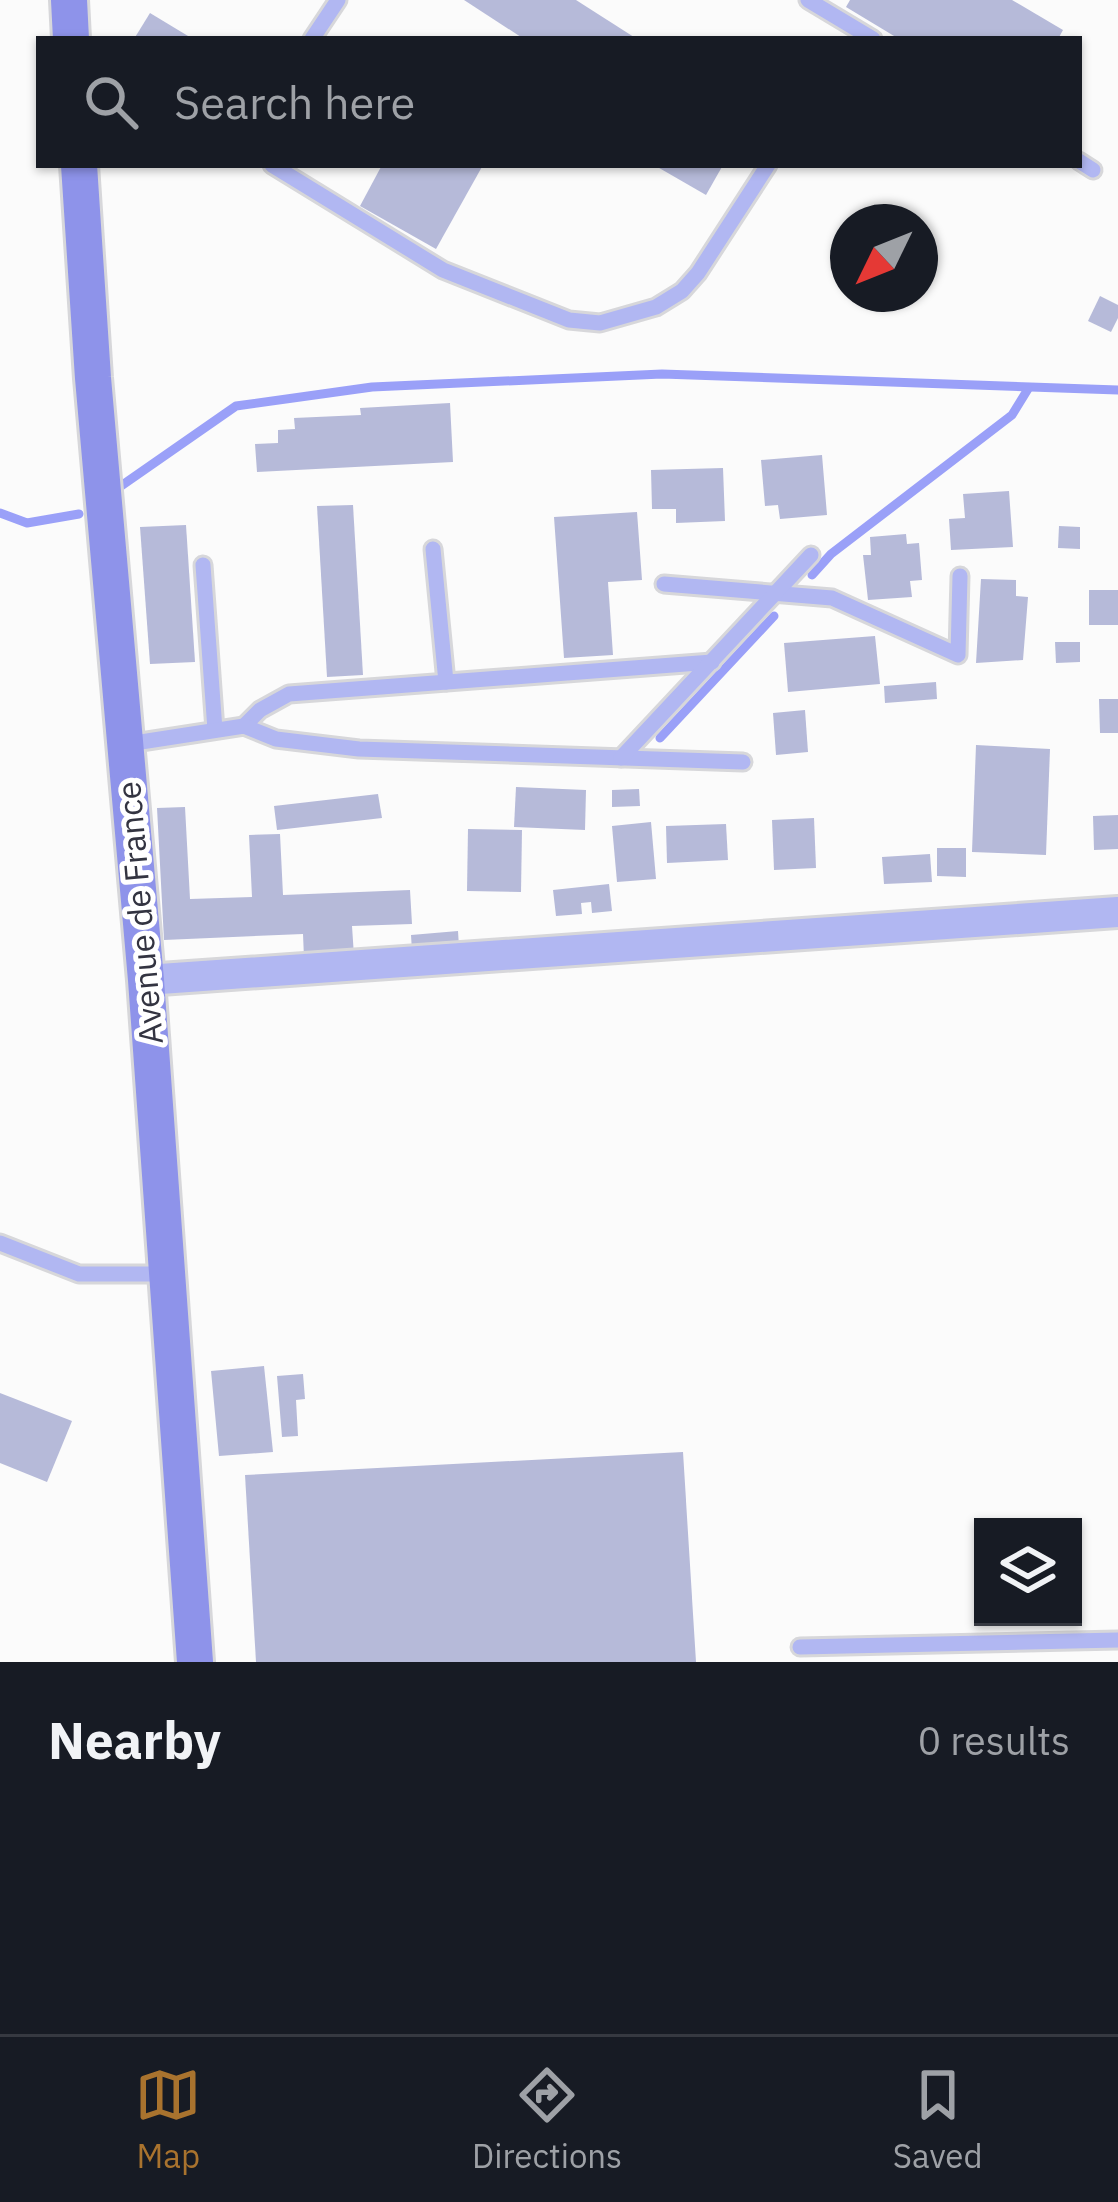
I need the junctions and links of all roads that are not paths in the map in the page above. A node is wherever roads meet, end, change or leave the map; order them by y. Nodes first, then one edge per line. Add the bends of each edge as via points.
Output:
1 (69, 0) edge
2 (338, 0) edge
3 (808, 0) edge
4 (853, 34) edge
5 (71, 36) edge
6 (314, 36) edge
7 (80, 168) edge
8 (277, 168) edge
9 (766, 168) edge
10 (433, 549) dead end
11 (811, 556) dead end
12 (203, 565) dead end
13 (960, 576) dead end
14 (664, 584) dead end
15 (775, 594) junction
16 (712, 662) junction
17 (446, 682) junction
18 (244, 726) junction
19 (215, 730) junction
20 (125, 745) junction
21 (621, 758) junction
22 (742, 762) dead end
23 (1118, 912) edge
24 (146, 980) junction
25 (0, 1243) edge
26 (167, 1274) junction
27 (1118, 1640) edge
28 (800, 1647) dead end
29 (195, 1662) edge

1 - 5 main road
2 - 6 lane
3 - 4 lane
7 - 20 main road, Avenue de France
8 - 9 lane via 442,270 568,320 599,323 682,291
10 - 17 lane
11 - 15 lane
12 - 19 lane
13 - 15 lane via 958,655 832,598
14 - 15 lane
15 - 16 lane
16 - 17 lane
16 - 21 lane
17 - 18 lane via 289,694
18 - 19 lane
18 - 21 lane via 276,739 359,749
19 - 20 lane
20 - 24 main road, Avenue de France
21 - 22 lane
23 - 24 street
24 - 26 main road, Avenue de France
25 - 26 lane via 79,1274
26 - 29 main road, Avenue de France
27 - 28 lane

